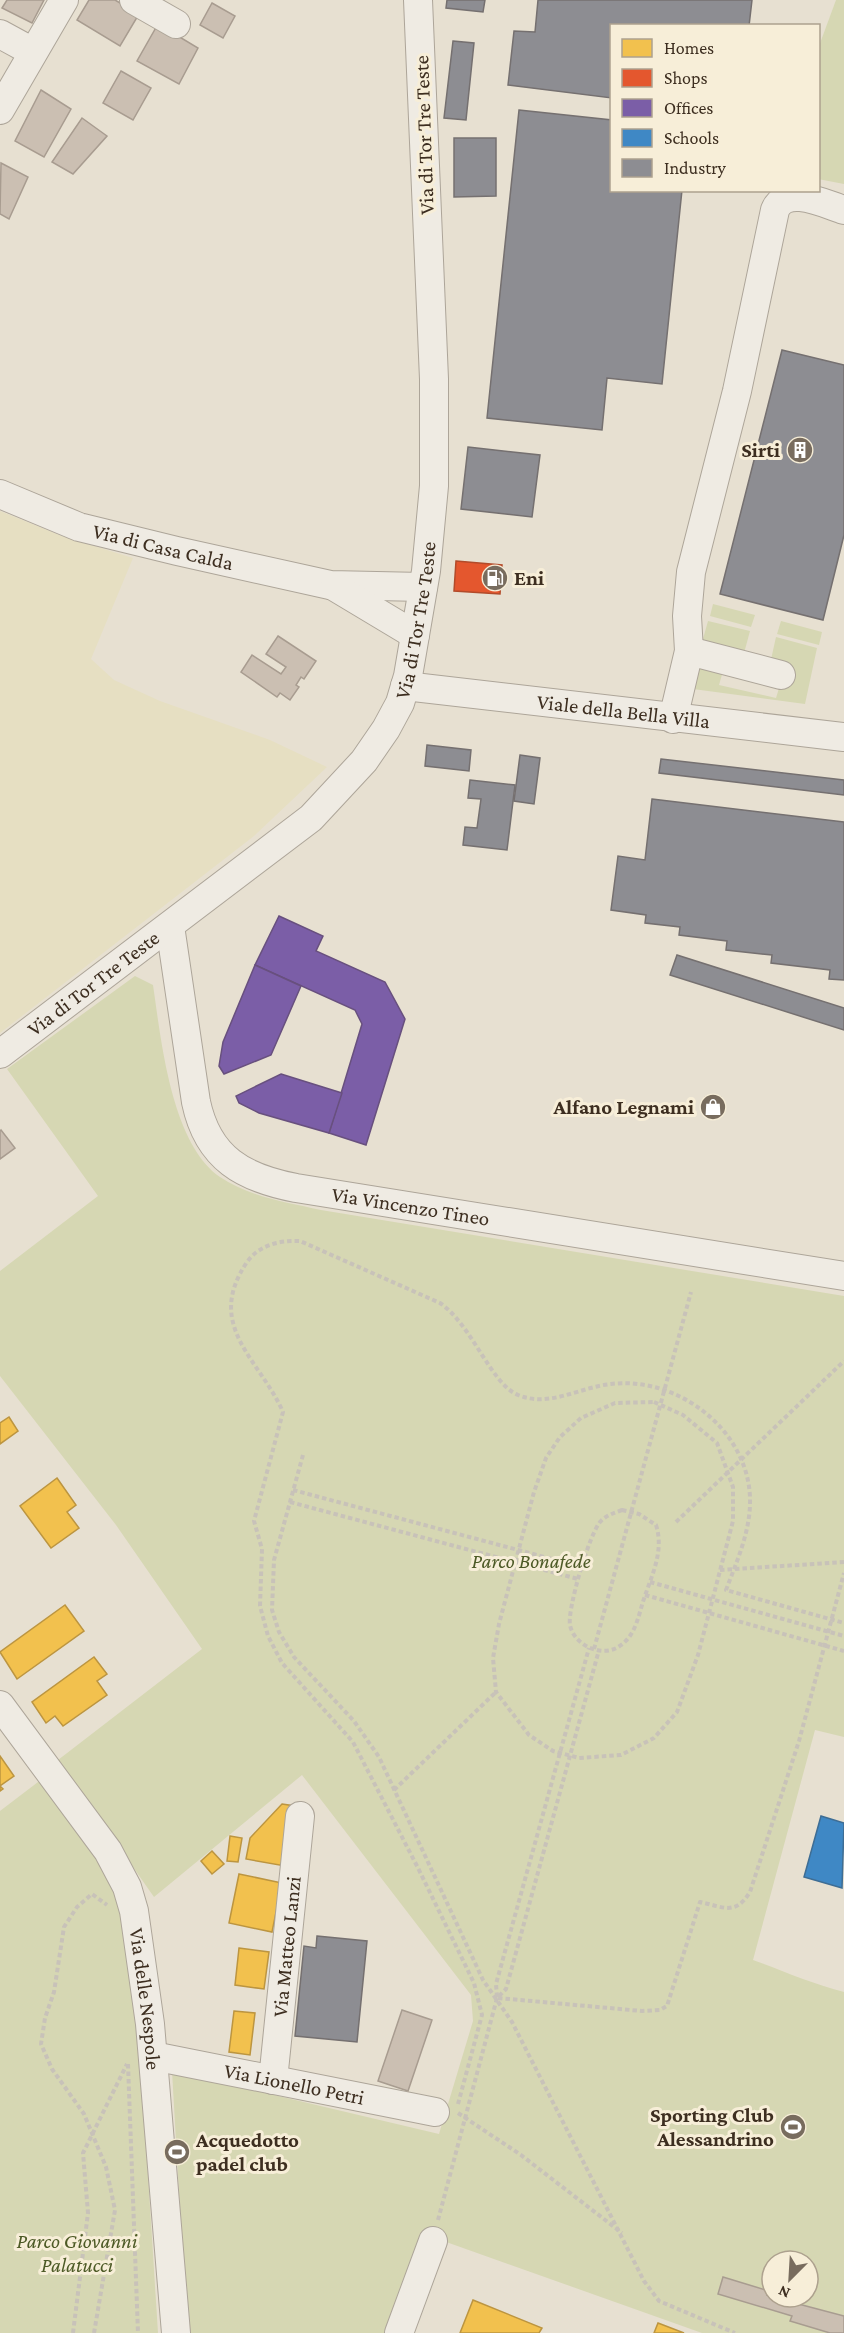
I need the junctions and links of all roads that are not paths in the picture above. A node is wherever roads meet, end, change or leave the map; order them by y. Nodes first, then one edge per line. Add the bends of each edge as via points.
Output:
1 (64, 0) edge
2 (134, 0) edge
3 (418, 0) edge
4 (176, 24) dead end
5 (0, 34) edge
6 (33, 52) junction
7 (0, 110) edge
8 (844, 210) edge
9 (0, 494) edge
10 (330, 585) junction
11 (423, 587) junction
12 (415, 635) junction
13 (689, 651) junction
14 (781, 675) dead end
15 (405, 686) junction
16 (673, 719) junction
17 (844, 737) edge
18 (170, 926) junction
19 (0, 1054) edge
20 (844, 1276) edge
21 (0, 1705) edge
22 (300, 1816) dead end
23 (136, 2058) junction
24 (273, 2079) junction
25 (435, 2112) dead end
26 (433, 2241) road end
27 (176, 2333) edge
28 (399, 2333) edge

1 - 6 street
2 - 4 street
3 - 11 street, Via di Tor Tre Teste via 434,379 433,502
5 - 6 street
6 - 7 street
8 - 13 street via 790,196 781,200 775,210 738,391 691,572 687,604
9 - 10 street, Via di Casa Calda via 79,527
10 - 11 street, Via di Casa Calda
10 - 12 street, Via di Casa Calda
11 - 12 street, Via di Tor Tre Teste
12 - 15 street, Via di Tor Tre Teste
13 - 14 street
13 - 16 street
15 - 16 street, Viale della Bella Villa
15 - 18 street, Via di Tor Tre Teste via 381,738 327,802 284,840
16 - 17 street, Viale della Bella Villa
18 - 19 street, Via di Tor Tre Teste
18 - 20 street, Via Vincenzo Tineo via 202,1127 227,1160 253,1177 296,1188
21 - 23 street, Via delle Nespole via 108,1851 127,1887 143,1961
22 - 24 street, Via Matteo Lanzi
23 - 24 street, Via Lionello Petri
23 - 27 street, Via delle Nespole
24 - 25 street, Via Lionello Petri
26 - 28 street

